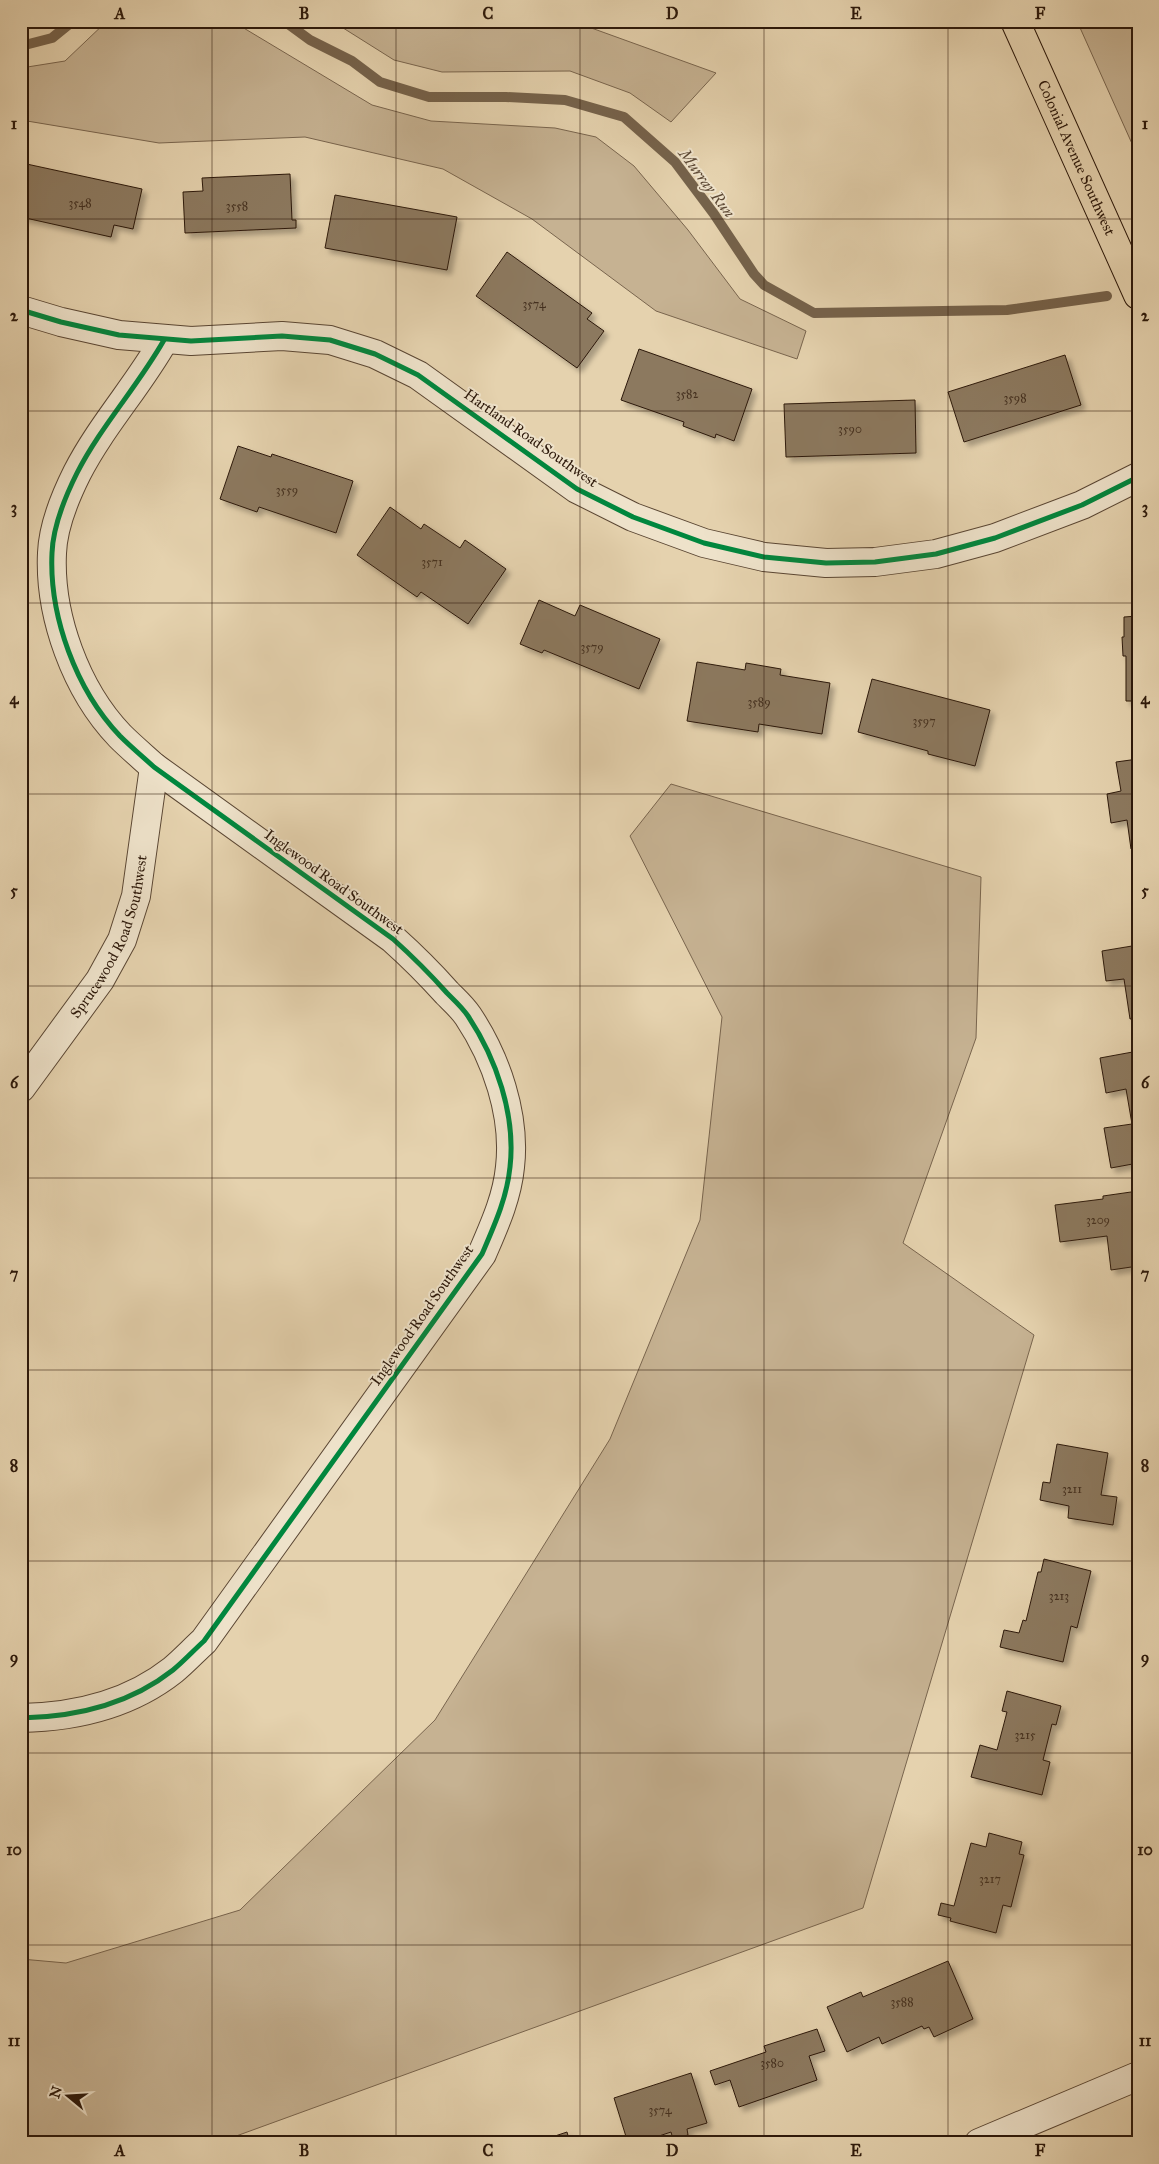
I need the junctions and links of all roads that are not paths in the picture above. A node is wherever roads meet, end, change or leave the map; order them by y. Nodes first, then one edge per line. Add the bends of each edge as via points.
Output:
1 (1015, 21) edge
2 (1138, 295) edge
3 (21, 310) edge
4 (164, 340) junction
5 (1138, 477) edge
6 (154, 767) junction
7 (21, 1088) edge
8 (21, 1718) edge
9 (1138, 2076) edge
10 (979, 2143) edge

1 - 2 main road, Colonial Avenue Southwest
3 - 4 street, Hartland Road Southwest via 119,335
4 - 5 street, Hartland Road Southwest via 282,336 330,340 375,354 418,375 577,489 633,518 704,543 764,557 836,563 936,554 995,538 1082,505
4 - 6 street, Inglewood Road Southwest via 76,475 59,516 52,551 53,587 70,657 91,697 120,736
6 - 7 street, Sprucewood Road Southwest via 136,896 122,940 100,980
6 - 8 street, Inglewood Road Southwest via 393,939 467,1014 489,1054 504,1096 511,1140 510,1168 500,1212 482,1254 204,1641 172,1670 143,1689 104,1706 53,1717
9 - 10 street

